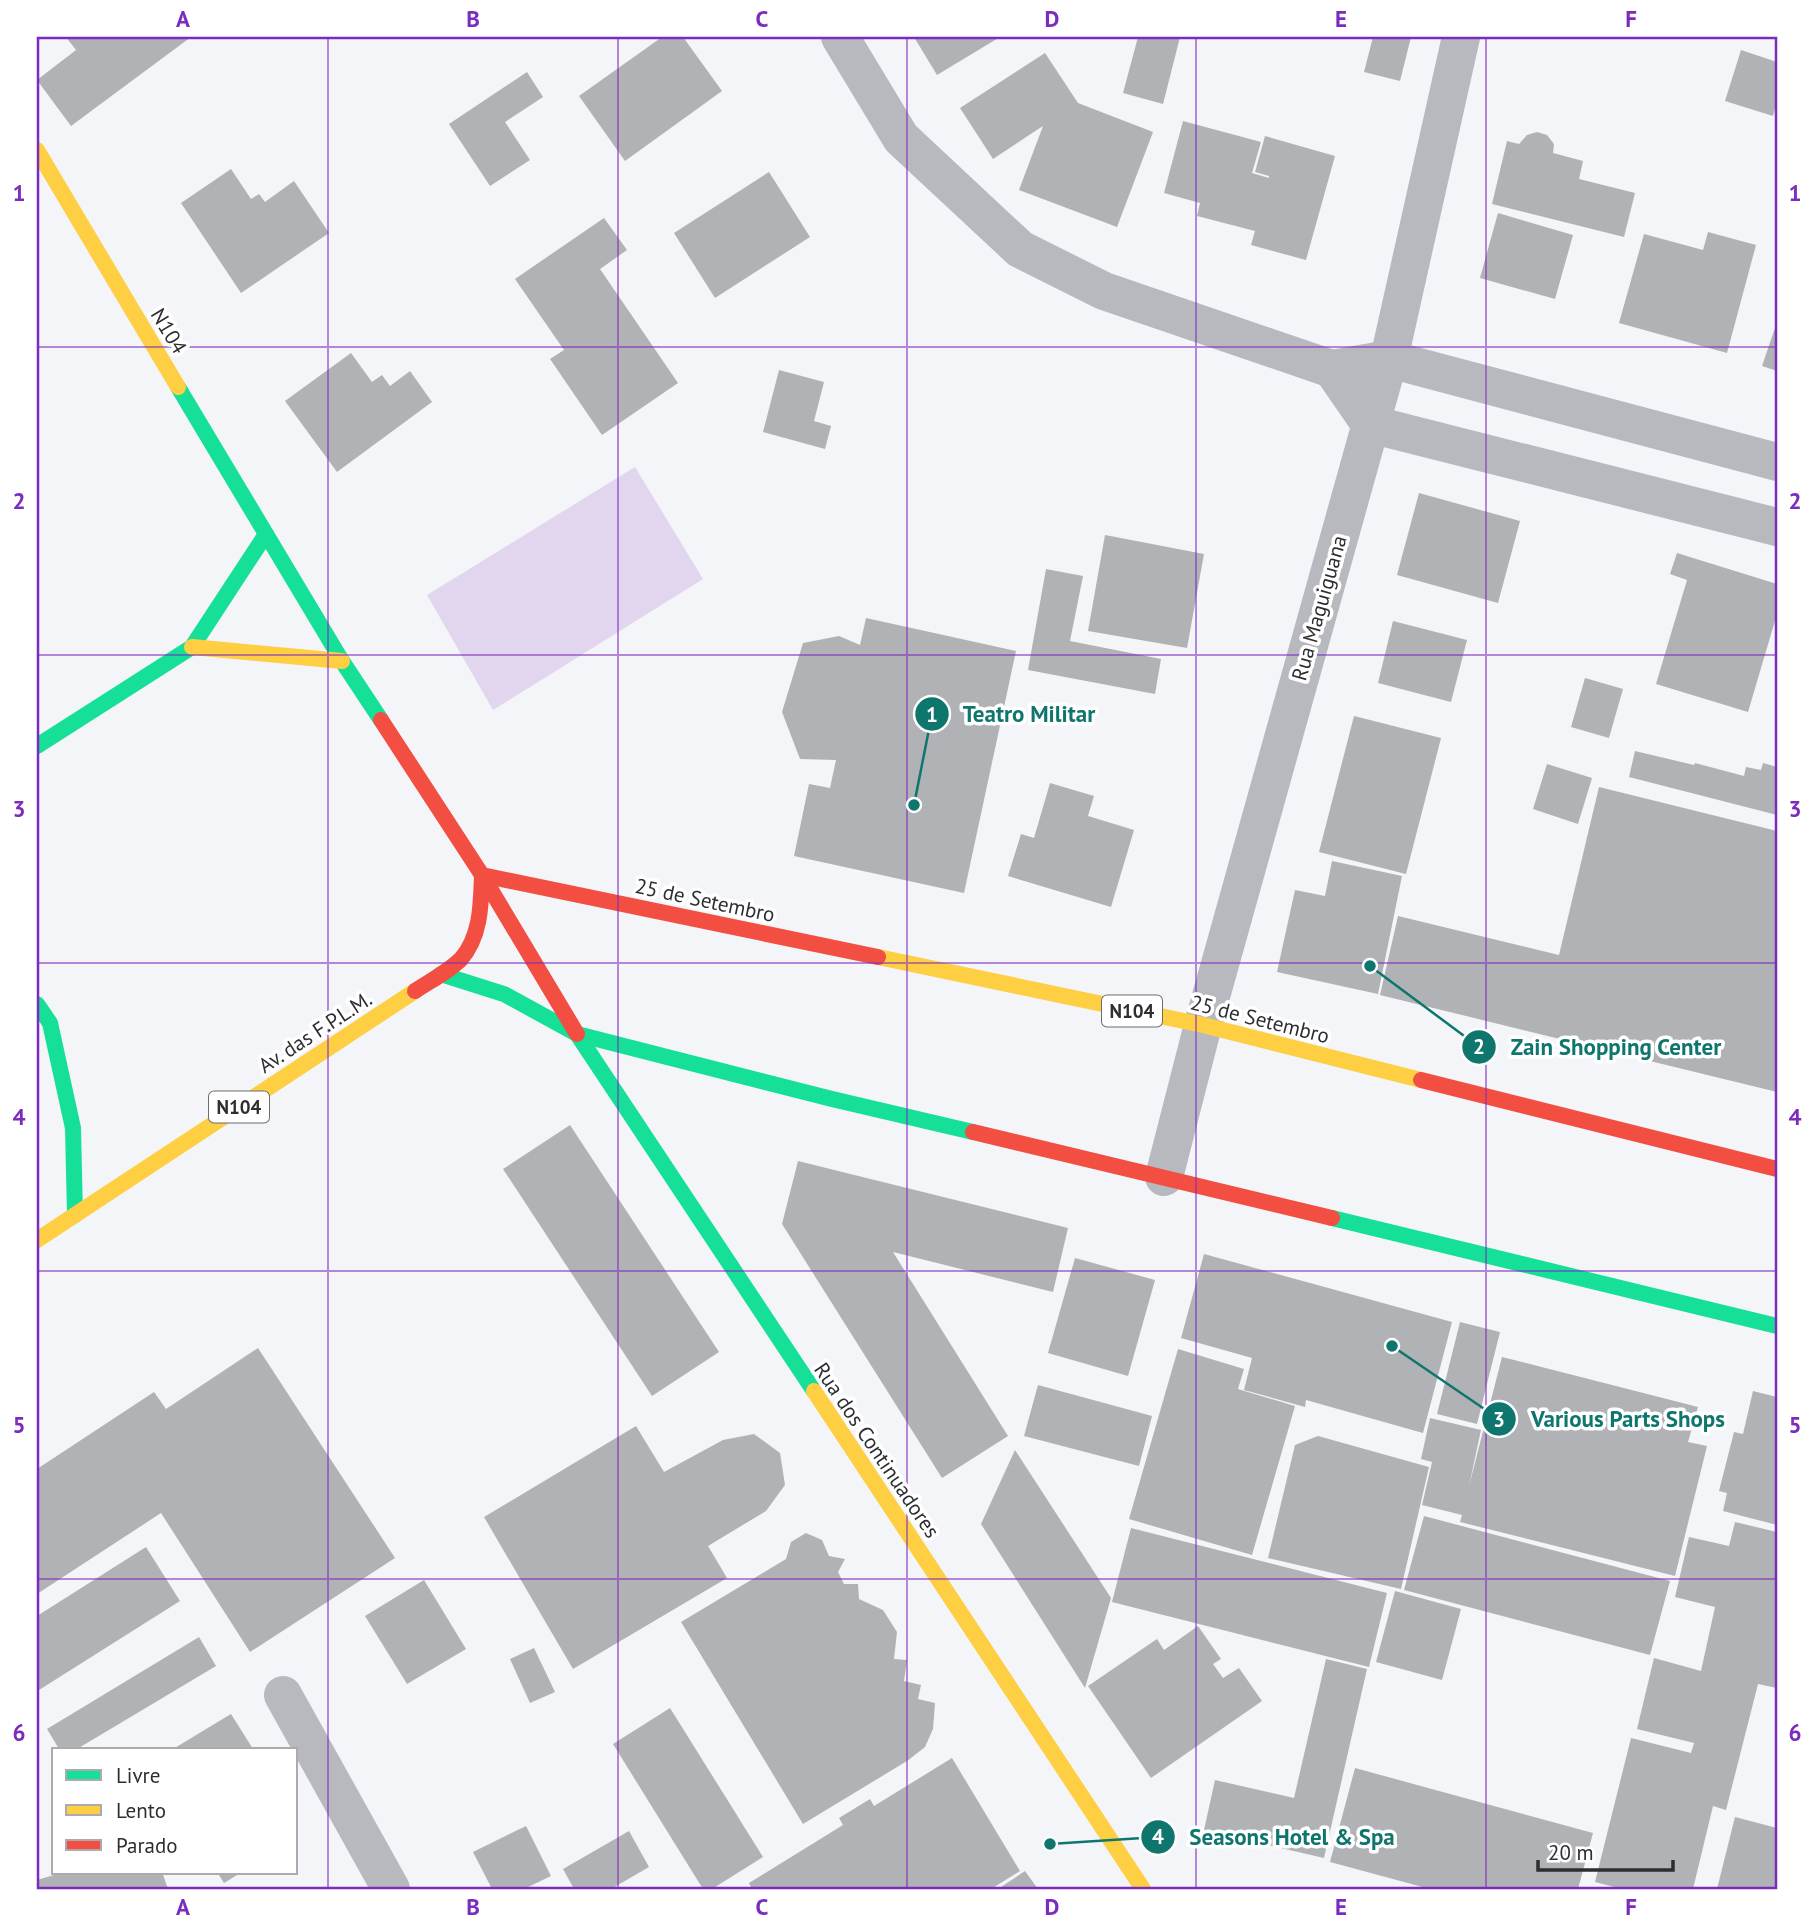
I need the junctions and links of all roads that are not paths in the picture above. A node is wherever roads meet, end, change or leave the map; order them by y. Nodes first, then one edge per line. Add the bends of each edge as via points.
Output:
1 (840, 37) edge
2 (1461, 37) edge
3 (37, 150) edge
4 (1389, 359) junction
5 (1332, 369) junction
6 (1370, 425) junction
7 (1777, 462) edge
8 (1777, 527) edge
9 (266, 534) junction
10 (192, 647) junction
11 (342, 661) junction
12 (37, 746) edge
13 (482, 875) junction
14 (441, 974) junction
15 (37, 1004) edge
16 (1203, 1026) junction
17 (577, 1034) junction
18 (1777, 1169) edge
19 (1164, 1177) junction
20 (75, 1215) junction
21 (37, 1240) edge
22 (1777, 1326) edge
23 (283, 1695) dead end
24 (391, 1889) edge
25 (1143, 1889) edge

1 - 5 street via 901,138 1020,249 1104,291
2 - 4 street, Rua Maguiguana
3 - 9 main road, N104 / N104
4 - 5 street
4 - 6 street, Rua Maguiguana
4 - 7 street
5 - 6 street
6 - 8 street
6 - 16 street, Rua Maguiguana
9 - 10 main road
9 - 11 main road, N104
10 - 11 main road
10 - 12 main road
11 - 13 main road, N104
13 - 14 main road, N104 via 475,936 463,957
13 - 16 main road, 25 de Setembro / N104
13 - 17 main road, N104
14 - 17 main road via 504,994
14 - 20 main road, Av. das F.P.L.M. / N104
15 - 20 main road via 50,1023 73,1128
16 - 18 main road, 25 de Setembro / N104
16 - 19 street, Rua Maguiguana
17 - 19 main road
17 - 25 main road, Rua dos Continuadores
19 - 22 main road
20 - 21 main road, Av. das F.P.L.M. / N104
23 - 24 street

